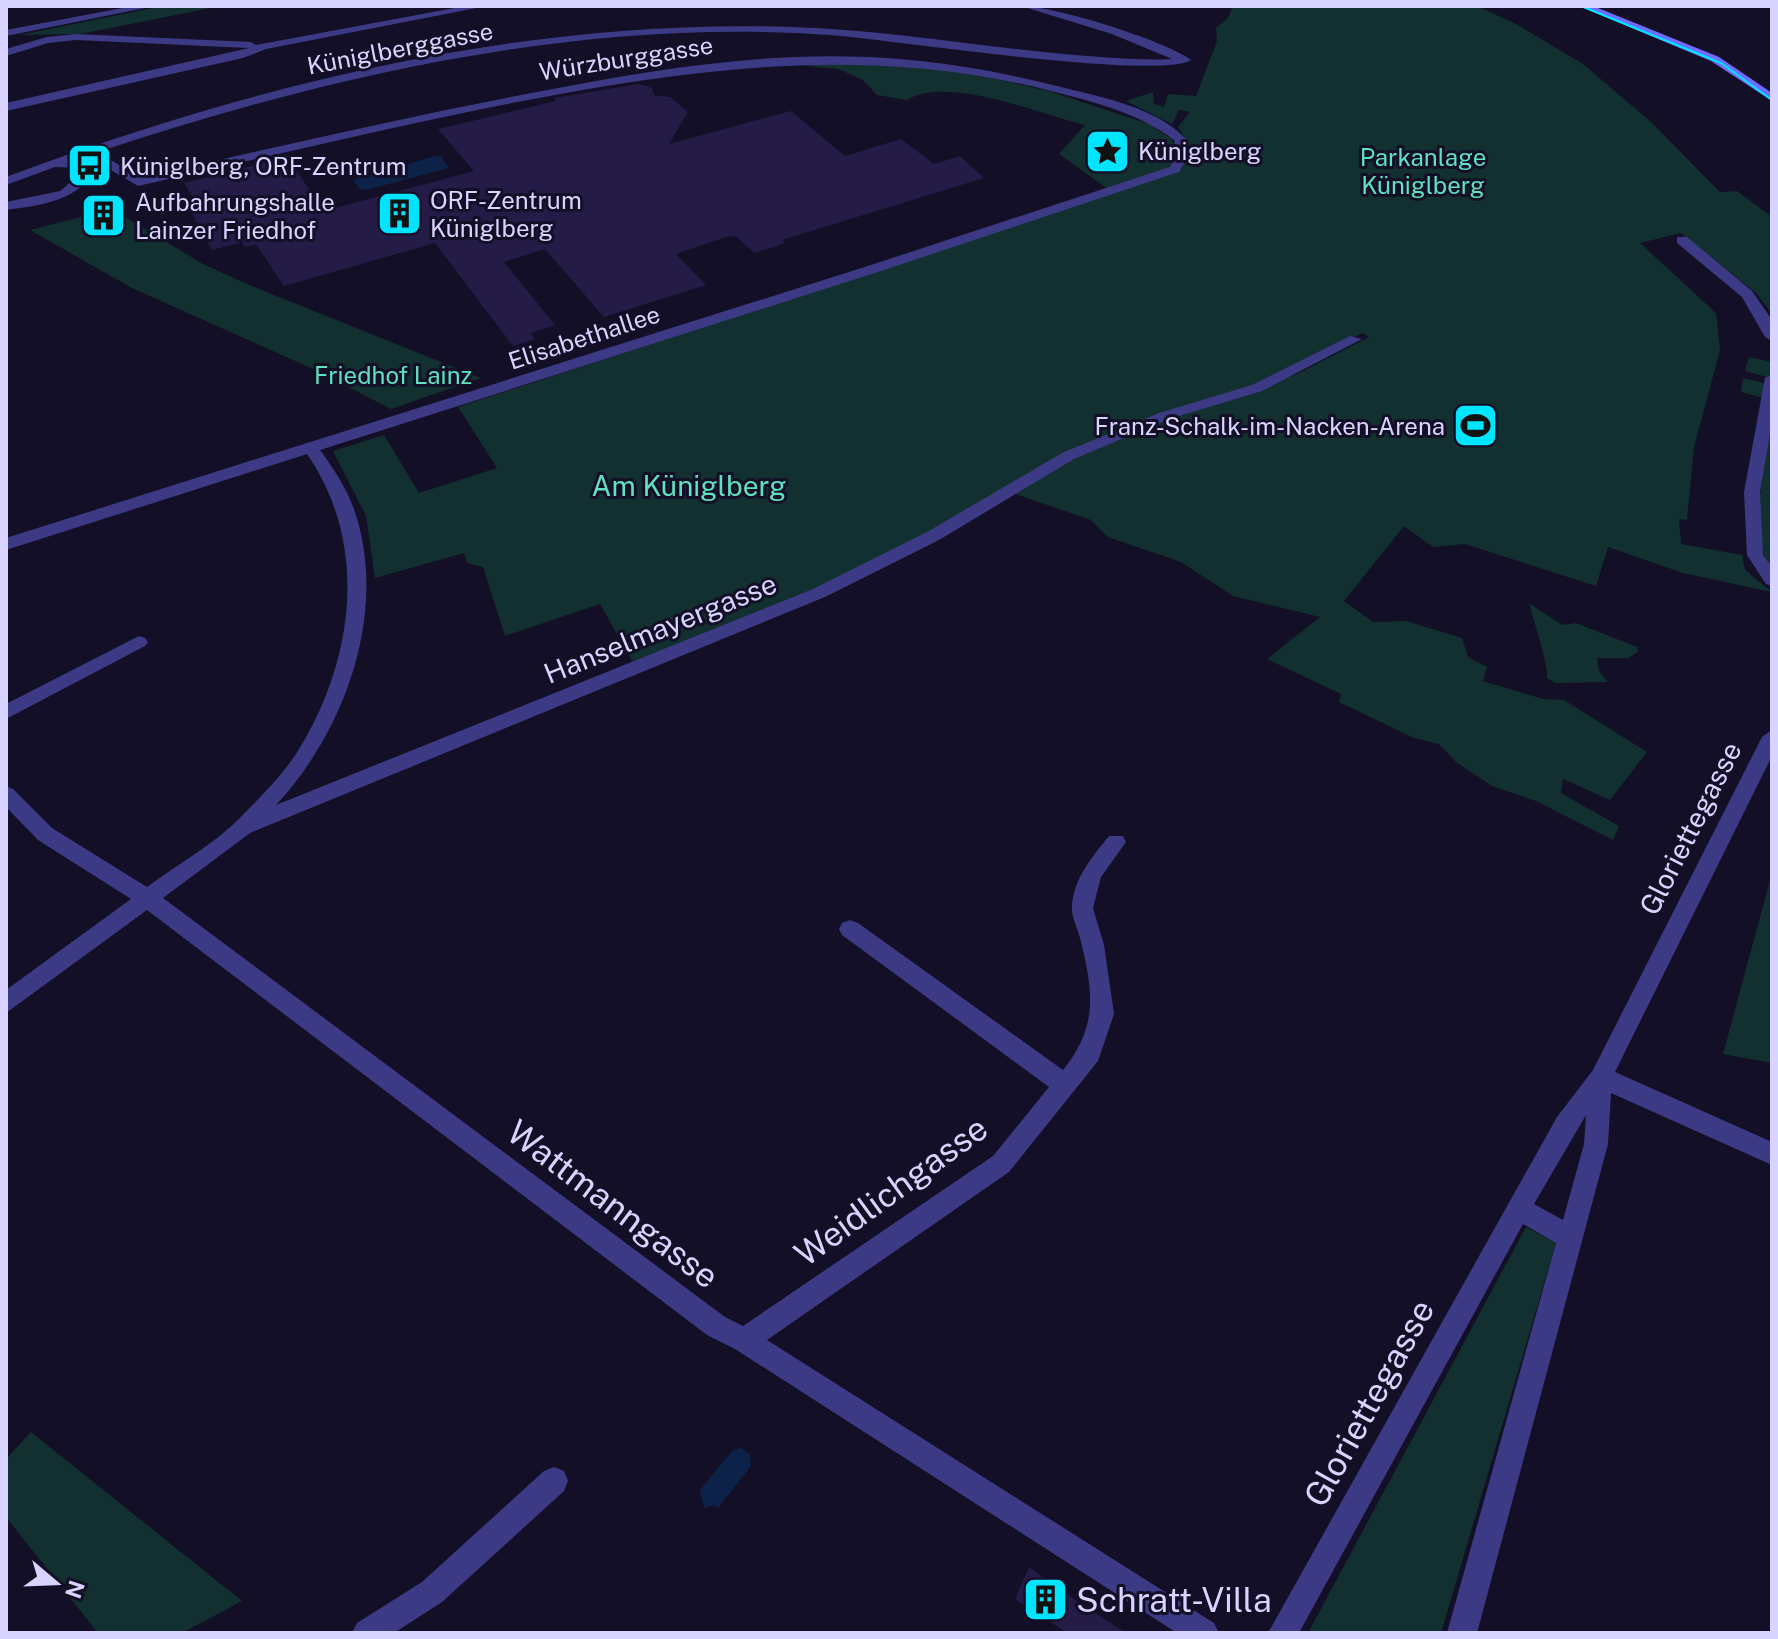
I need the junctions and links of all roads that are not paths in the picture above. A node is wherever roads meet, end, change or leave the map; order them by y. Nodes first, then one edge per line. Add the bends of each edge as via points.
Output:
1 (150, 6) edge
2 (482, 6) edge
3 (1026, 6) edge
4 (1592, 7) edge
5 (6, 35) edge
6 (47, 40) junction
7 (263, 46) junction
8 (967, 49) junction
9 (6, 53) edge
10 (1050, 87) junction
11 (1772, 98) edge
12 (6, 107) edge
13 (88, 151) junction
14 (54, 163) junction
15 (1175, 169) joint
16 (6, 181) edge
17 (6, 206) edge
18 (1682, 240) dead end
19 (1772, 337) edge
20 (1355, 339) dead end
21 (1772, 378) edge
22 (310, 446) junction
23 (6, 544) edge
24 (1772, 580) edge
25 (139, 642) dead end
26 (6, 712) edge
27 (1772, 737) edge
28 (6, 794) edge
29 (243, 827) junction
30 (1116, 842) dead end
31 (147, 898) junction
32 (850, 929) dead end
33 (6, 1003) edge
34 (1601, 1077) junction
35 (1065, 1085) junction
36 (1772, 1154) edge
37 (1519, 1209) junction
38 (1570, 1237) junction
39 (744, 1340) junction
40 (554, 1481) dead end
41 (367, 1633) edge
42 (1204, 1633) edge
43 (1283, 1633) edge
44 (1462, 1633) edge

1 - 5 street
2 - 7 street
3 - 8 street via 1116,32 1185,60
4 - 11 main road via 1715,59
5 - 6 street
6 - 7 street via 121,38
6 - 9 street
7 - 12 street via 243,55
8 - 10 street via 1053,81
8 - 13 street, Küniglberggasse via 786,30 695,30 583,39 317,86
10 - 13 street, Würzburggasse via 912,62 757,61 647,73 138,182
10 - 15 street, Würzburggasse via 1157,121 1180,139 1183,154
13 - 14 street
14 - 16 street
14 - 17 street via 89,166 86,178 62,197
15 - 22 street, Elisabethallee
18 - 19 street via 1749,295
20 - 29 street, Hanselmayergasse via 1257,388 1164,416 1068,456 933,536 819,593
21 - 24 street via 1752,492 1755,555
22 - 23 street, Elisabethallee
22 - 29 street via 335,482 351,530 357,584 352,635 341,683 304,758
25 - 26 street
27 - 34 street, Gloriettegasse
28 - 31 street, Wattmanngasse via 45,834
29 - 31 street, Hanselmayergasse
30 - 35 street, Weidlichgasse via 1091,874 1082,908 1103,1014 1090,1054
31 - 33 street, Hanselmayergasse
31 - 39 street, Wattmanngasse via 716,1326
32 - 35 street
34 - 36 street
34 - 37 street, Gloriettegasse via 1565,1125
34 - 38 street, Gloriettegasse via 1596,1144
35 - 39 street, Weidlichgasse via 1001,1164
37 - 38 street
37 - 43 street, Gloriettegasse
38 - 44 street, Gloriettegasse
39 - 42 street, Wattmanngasse
40 - 41 street via 432,1592

